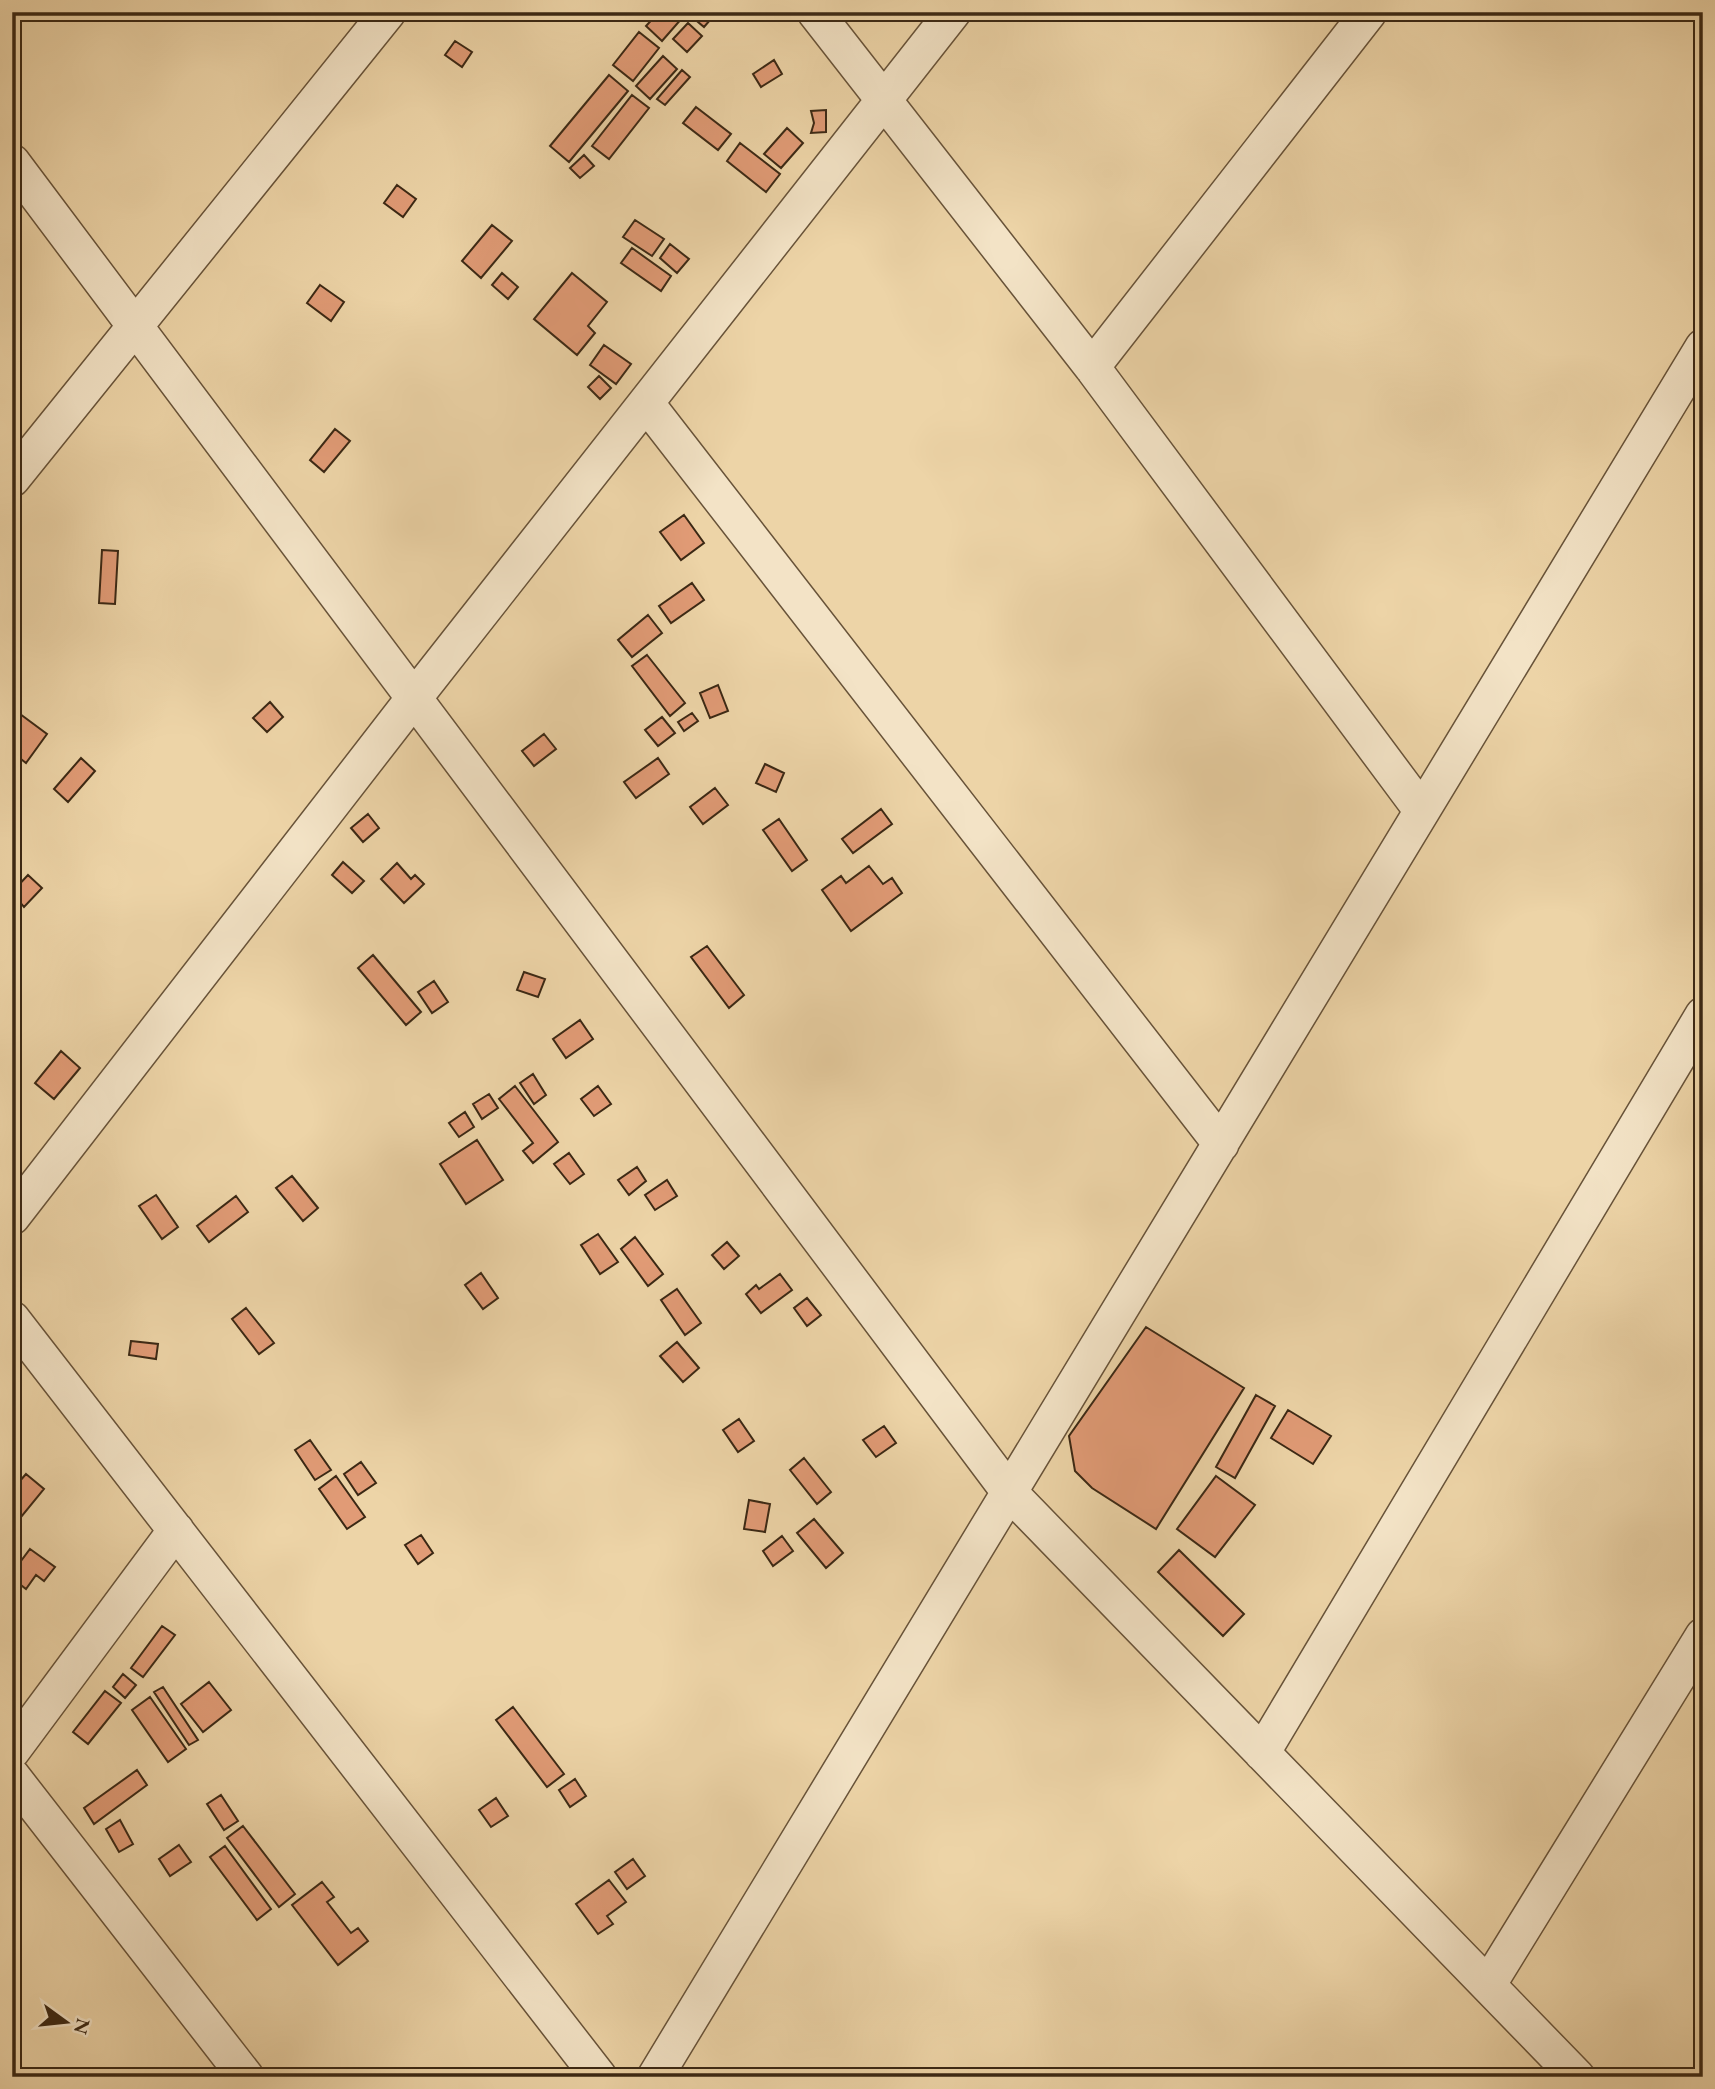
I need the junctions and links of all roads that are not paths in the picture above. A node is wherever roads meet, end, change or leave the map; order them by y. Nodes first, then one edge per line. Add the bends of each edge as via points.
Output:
1 (388, 12) edge
2 (815, 12) edge
3 (953, 12) edge
4 (1369, 12) edge
5 (886, 99) junction
6 (12, 162) edge
7 (135, 326) junction
8 (1703, 347) edge
9 (1092, 367) junction
10 (646, 403) junction
11 (12, 480) edge
12 (414, 698) junction
13 (1422, 811) junction
14 (1703, 1015) edge
15 (1220, 1144) junction
16 (12, 1217) edge
17 (12, 1319) edge
18 (1010, 1493) junction
19 (176, 1531) junction
20 (1703, 1636) edge
21 (12, 1751) edge
22 (1262, 1753) junction
23 (12, 1776) edge
24 (1488, 1985) junction
25 (246, 2077) edge
26 (599, 2077) edge
27 (655, 2077) edge
28 (1577, 2077) edge

1 - 7 street
2 - 5 street
3 - 5 street
4 - 9 street
5 - 9 street
5 - 10 street
6 - 7 street
7 - 11 street
7 - 12 street
8 - 13 street
9 - 13 street
10 - 12 street
10 - 15 street
12 - 16 street
12 - 18 street
13 - 15 street
14 - 22 street
15 - 18 street
17 - 19 street
18 - 22 street
18 - 27 street
19 - 21 street
19 - 26 street
20 - 24 street
22 - 24 street
23 - 25 street
24 - 28 street

